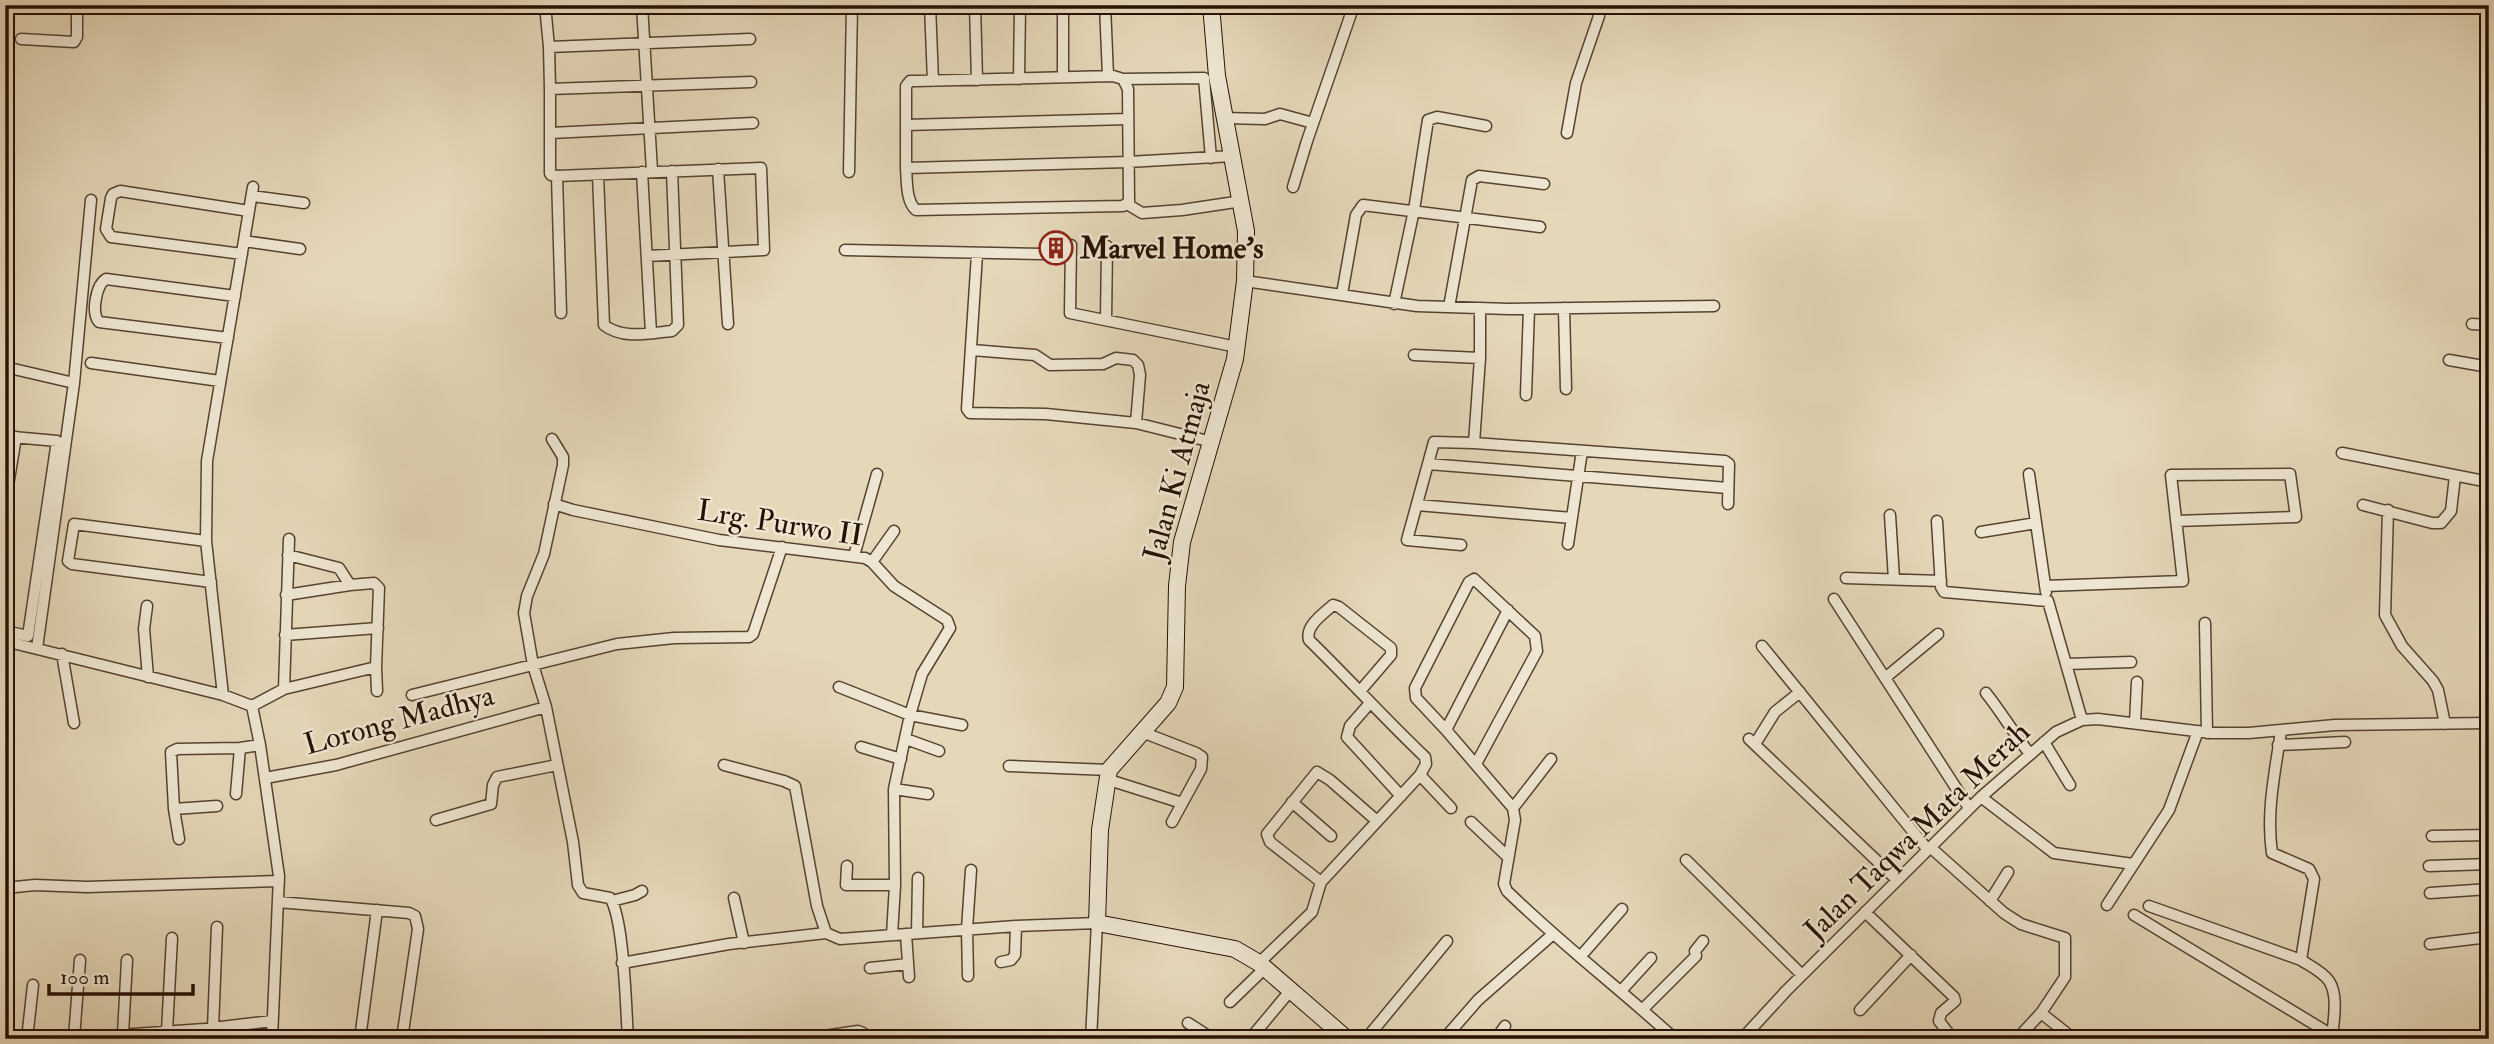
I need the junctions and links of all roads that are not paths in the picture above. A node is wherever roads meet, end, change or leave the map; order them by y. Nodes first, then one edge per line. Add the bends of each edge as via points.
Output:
1 (77, 5) edge
2 (545, 5) edge
3 (642, 5) edge
4 (852, 5) edge
5 (930, 5) edge
6 (975, 5) edge
7 (1020, 5) edge
8 (1063, 5) edge
9 (1105, 5) edge
10 (1211, 5) edge
11 (1354, 5) edge
12 (1595, 5) edge
13 (21, 39) dead end
14 (750, 39) dead end
15 (644, 44) junction
16 (549, 47) junction
17 (1108, 76) junction
18 (1063, 78) junction
19 (977, 79) junction
20 (1019, 79) junction
21 (1123, 79) junction
22 (933, 81) junction
23 (751, 82) dead end
24 (647, 86) junction
25 (550, 89) junction
26 (1224, 118) junction
27 (1128, 119) junction
28 (753, 123) dead end
29 (1313, 123) junction
30 (906, 125) junction
31 (1486, 126) dead end
32 (650, 128) junction
33 (551, 133) junction
34 (1567, 133) dead end
35 (1233, 156) junction
36 (1211, 158) junction
37 (1128, 162) junction
38 (906, 168) junction
39 (718, 169) junction
40 (672, 171) junction
41 (647, 172) junction
42 (849, 172) dead end
43 (598, 175) junction
44 (557, 176) junction
45 (1544, 184) dead end
46 (1293, 187) dead end
47 (90, 200) dead end
48 (1242, 201) junction
49 (303, 203) dead end
50 (1127, 204) junction
51 (1414, 210) junction
52 (249, 211) junction
53 (1465, 219) junction
54 (1540, 227) dead end
55 (244, 241) junction
56 (1071, 245) dead end
57 (1107, 246) dead end
58 (300, 249) dead end
59 (845, 250) dead end
60 (724, 252) junction
61 (242, 254) junction
62 (977, 254) junction
63 (1042, 254) dead end
64 (647, 256) junction
65 (674, 256) junction
66 (1245, 281) junction
67 (1342, 294) junction
68 (235, 296) junction
69 (1394, 304) junction
70 (1714, 306) dead end
71 (1450, 307) junction
72 (1564, 308) junction
73 (1480, 309) junction
74 (1529, 309) junction
75 (561, 313) dead end
76 (1106, 320) junction
77 (728, 324) dead end
78 (2472, 324) dead end
79 (2489, 325) edge
80 (651, 333) junction
81 (228, 338) junction
82 (1237, 346) junction
83 (972, 350) junction
84 (1414, 355) dead end
85 (1479, 358) junction
86 (2449, 360) dead end
87 (91, 363) dead end
88 (5, 367) edge
89 (2489, 368) edge
90 (220, 381) junction
91 (74, 383) junction
92 (1566, 389) dead end
93 (1526, 395) dead end
94 (1136, 423) junction
95 (9, 437) edge
96 (552, 439) dead end
97 (1212, 442) junction
98 (1474, 443) junction
99 (1581, 451) junction
100 (2342, 453) dead end
101 (1428, 464) junction
102 (877, 474) dead end
103 (2029, 474) dead end
104 (1578, 476) junction
105 (2455, 476) junction
106 (2489, 482) edge
107 (1728, 488) junction
108 (554, 504) junction
109 (1728, 504) dead end
110 (5, 505) edge
111 (1416, 505) junction
112 (2363, 505) dead end
113 (2388, 510) junction
114 (1889, 515) dead end
115 (1572, 518) junction
116 (1937, 521) dead end
117 (2176, 521) junction
118 (2036, 523) junction
119 (894, 531) dead end
120 (1981, 532) dead end
121 (289, 539) dead end
122 (206, 541) junction
123 (1568, 544) dead end
124 (1461, 545) dead end
125 (782, 547) junction
126 (288, 555) junction
127 (854, 556) junction
128 (873, 562) junction
129 (1846, 578) dead end
130 (1894, 579) junction
131 (1941, 581) junction
132 (211, 582) junction
133 (350, 585) junction
134 (2045, 586) junction
135 (286, 595) junction
136 (1834, 599) dead end
137 (2048, 601) junction
138 (148, 607) dead end
139 (1508, 610) junction
140 (2205, 622) dead end
141 (377, 628) junction
142 (5, 631) edge
143 (1938, 634) dead end
144 (285, 635) junction
145 (5, 641) edge
146 (1762, 646) dead end
147 (37, 648) junction
148 (62, 654) junction
149 (2130, 662) dead end
150 (2066, 664) junction
151 (533, 665) junction
152 (376, 667) junction
153 (148, 677) junction
154 (1885, 678) junction
155 (2137, 682) dead end
156 (839, 687) dead end
157 (284, 689) junction
158 (1361, 690) junction
159 (377, 691) dead end
160 (1800, 692) junction
161 (1986, 693) dead end
162 (223, 695) junction
163 (412, 695) dead end
164 (1370, 703) junction
165 (252, 706) junction
166 (546, 707) junction
167 (910, 715) junction
168 (2082, 720) junction
169 (74, 723) dead end
170 (2135, 723) junction
171 (2489, 723) edge
172 (2445, 724) junction
173 (962, 725) dead end
174 (1446, 730) junction
175 (2281, 731) junction
176 (1142, 732) junction
177 (2202, 732) junction
178 (906, 739) junction
179 (2045, 742) junction
180 (2345, 743) dead end
181 (260, 745) junction
182 (2278, 745) junction
183 (861, 747) dead end
184 (240, 748) junction
185 (940, 751) dead end
186 (2030, 754) junction
187 (901, 758) junction
188 (1551, 759) dead end
189 (1476, 764) junction
190 (557, 765) junction
191 (724, 765) dead end
192 (1009, 766) dead end
193 (1108, 775) junction
194 (1420, 775) junction
195 (265, 778) junction
196 (2070, 785) dead end
197 (894, 789) junction
198 (236, 794) dead end
199 (928, 794) dead end
200 (1401, 796) junction
201 (1981, 797) junction
202 (1292, 802) junction
203 (1182, 803) junction
204 (217, 806) dead end
205 (1451, 808) dead end
206 (1513, 808) junction
207 (1969, 808) junction
208 (174, 809) junction
209 (436, 820) dead end
210 (1172, 821) dead end
211 (1377, 821) junction
212 (1471, 821) dead end
213 (2489, 835) edge
214 (1331, 836) dead end
215 (2432, 836) dead end
216 (179, 839) dead end
217 (1929, 848) junction
218 (1508, 857) junction
219 (1686, 860) dead end
220 (2133, 864) junction
221 (2489, 864) edge
222 (847, 866) dead end
223 (2429, 866) dead end
224 (971, 870) dead end
225 (2008, 872) dead end
226 (918, 878) dead end
227 (1897, 880) junction
228 (279, 881) junction
229 (1321, 882) junction
230 (895, 884) junction
231 (5, 888) edge
232 (2489, 889) edge
233 (642, 891) dead end
234 (2430, 893) dead end
235 (734, 898) dead end
236 (612, 901) junction
237 (1990, 901) junction
238 (278, 902) junction
239 (2107, 905) dead end
240 (2149, 906) dead end
241 (1622, 909) dead end
242 (377, 910) junction
243 (1865, 912) junction
244 (2134, 915) dead end
245 (1097, 923) junction
246 (1016, 926) junction
247 (217, 927) dead end
248 (967, 929) junction
249 (826, 933) junction
250 (911, 934) junction
251 (891, 935) junction
252 (1552, 935) junction
253 (2489, 937) edge
254 (172, 938) dead end
255 (1447, 941) dead end
256 (1703, 941) dead end
257 (744, 943) junction
258 (2430, 944) dead end
259 (1912, 955) junction
260 (1580, 957) junction
261 (1651, 958) dead end
262 (80, 960) dead end
263 (127, 960) dead end
264 (2301, 960) junction
265 (1001, 962) dead end
266 (622, 963) junction
267 (908, 964) junction
268 (1261, 966) junction
269 (870, 968) dead end
270 (1802, 975) junction
271 (968, 976) dead end
272 (909, 977) dead end
273 (33, 985) dead end
274 (1290, 991) junction
275 (1621, 991) junction
276 (1230, 1002) dead end
277 (1643, 1010) junction
278 (1860, 1010) dead end
279 (2041, 1013) junction
280 (272, 1021) junction
281 (1188, 1023) dead end
282 (1505, 1026) dead end
283 (207, 1032) edge
284 (123, 1034) junction
285 (160, 1034) edge
286 (824, 1036) dead end
287 (111, 1037) edge
288 (2332, 1037) edge
289 (74, 1038) edge
290 (27, 1039) edge
291 (64, 1039) edge
292 (272, 1039) edge
293 (360, 1039) edge
294 (402, 1039) edge
295 (628, 1039) edge
296 (866, 1039) edge
297 (1091, 1039) edge
298 (1213, 1039) edge
299 (1250, 1039) edge
300 (1347, 1039) edge
301 (1366, 1039) edge
302 (1444, 1039) edge
303 (1496, 1039) edge
304 (1675, 1039) edge
305 (1742, 1039) edge
306 (1953, 1039) edge
307 (2017, 1039) edge
308 (2074, 1039) edge

1 - 13 street via 74,42
2 - 16 street
3 - 15 street
4 - 42 street
5 - 22 street
6 - 19 street
7 - 20 street
8 - 18 street
9 - 17 street
10 - 26 street, Jalan Ki Atmaja
11 - 29 street
12 - 34 street via 1599,16 1576,83
14 - 15 street
15 - 16 street
15 - 24 street
16 - 25 street
17 - 18 street
17 - 21 street
18 - 20 street
19 - 20 street
19 - 22 street
21 - 27 street via 1128,89
21 - 36 street via 1204,78
22 - 30 street via 908,83
23 - 24 street
24 - 25 street
24 - 32 street
25 - 33 street
26 - 29 street via 1265,119 1280,114
26 - 35 street, Jalan Ki Atmaja
27 - 30 street
27 - 37 street
28 - 32 street
29 - 46 street
30 - 38 street
31 - 51 street via 1433,116 1428,120
32 - 33 street
32 - 41 street
33 - 44 street via 550,173
35 - 36 street
35 - 48 street, Jalan Ki Atmaja
36 - 37 street
37 - 38 street
37 - 50 street
38 - 50 street via 915,210
39 - 40 street
39 - 60 street
39 - 60 street via 761,168 762,179 764,250
40 - 41 street
40 - 65 street
41 - 43 street
41 - 64 street
43 - 44 street
43 - 80 street via 604,325 618,333
44 - 75 street
45 - 53 street via 1474,177
47 - 91 street
48 - 50 street via 1142,213
48 - 66 street, Jalan Ki Atmaja
49 - 52 street via 252,191
51 - 53 street
51 - 67 street via 1360,207
51 - 69 street
52 - 55 street
52 - 61 street via 120,191 111,198 106,229 111,237
53 - 54 street
53 - 71 street
55 - 58 street
55 - 61 street
56 - 76 street, Jalan Ki Atmaja via 1070,313
57 - 76 street
59 - 62 street
60 - 65 street
60 - 77 street
61 - 68 street
62 - 63 street
62 - 83 street
64 - 65 street
64 - 80 street
65 - 80 street via 678,325 672,331
66 - 67 street
66 - 82 street, Jalan Ki Atmaja
67 - 69 street
68 - 81 street
68 - 81 street via 106,279 99,285 94,315 99,322
69 - 71 street
70 - 72 street
71 - 73 street
72 - 74 street
72 - 92 street
73 - 74 street
73 - 85 street
74 - 93 street
76 - 82 street, Jalan Ki Atmaja
78 - 79 street
81 - 90 street
82 - 97 street, Jalan Ki Atmaja
83 - 94 street via 967,409 972,414 1046,414
83 - 94 street via 1037,355 1050,365 1132,360 1140,375
84 - 85 street
85 - 98 street
86 - 89 street
87 - 90 street
88 - 91 street
90 - 122 street via 207,461
91 - 147 street
94 - 97 street
95 - 110 street via 16,437
95 - 142 street via 57,441 28,636
96 - 108 street via 563,457
97 - 176 street, Jalan Ki Atmaja via 1182,542 1175,687 1168,703
98 - 99 street
98 - 101 street via 1434,442
99 - 104 street
99 - 107 street via 1725,461 1729,464
100 - 105 street
101 - 104 street
101 - 111 street
102 - 127 street
103 - 118 street
104 - 107 street
104 - 115 street
105 - 106 street
105 - 113 street via 2451,510 2441,523
107 - 109 street
108 - 125 street, Lrg. Purwo II via 719,540
108 - 151 street via 544,554 525,604
111 - 115 street
111 - 124 street via 1407,540
112 - 113 street
113 - 172 street via 2385,615 2402,646 2438,690
114 - 130 street
115 - 123 street
116 - 131 street
117 - 117 street via 2171,475 2290,474 2296,517
117 - 134 street via 2183,581
118 - 120 street
118 - 134 street
119 - 128 street
121 - 126 street
122 - 132 street
122 - 132 street via 74,524 68,561
125 - 127 street, Lrg. Purwo II
125 - 151 street via 749,637 642,640
126 - 133 street via 339,568
126 - 135 street
127 - 128 street, Lrg. Purwo II
128 - 167 street, Lrg. Purwo II via 886,579 950,625 922,674
129 - 130 street
130 - 131 street
131 - 137 street via 1942,591 1948,593
132 - 162 street
133 - 135 street
133 - 141 street via 377,584
134 - 137 street
135 - 144 street
136 - 154 street
137 - 150 street
138 - 153 street via 144,629
139 - 174 street
139 - 174 street via 1477,580 1469,582 1415,691 1416,698
139 - 189 street via 1535,636 1537,652
140 - 177 street
141 - 144 street
141 - 152 street
143 - 154 street
144 - 157 street
145 - 147 street
146 - 160 street
147 - 148 street
148 - 153 street
148 - 169 street
149 - 150 street
150 - 168 street
151 - 163 street
151 - 166 street
152 - 157 street
152 - 159 street
153 - 162 street
154 - 207 street
155 - 170 street
156 - 167 street
157 - 165 street
158 - 158 street via 1391,655 1391,648 1333,605 1309,629 1308,637
158 - 164 street
160 - 217 street
160 - 227 street via 1775,712 1752,741
161 - 186 street
162 - 165 street
164 - 194 street via 1426,757
164 - 200 street via 1350,726 1347,737
165 - 181 street
166 - 190 street
166 - 195 street, Lorong Madhya via 336,765
167 - 173 street
167 - 178 street, Lrg. Purwo II
168 - 170 street
168 - 179 street, Jalan Taqwa Mata Merah
170 - 177 street
171 - 172 street
172 - 175 street via 2335,725
174 - 189 street
175 - 177 street
175 - 182 street
176 - 193 street, Jalan Ki Atmaja
176 - 203 street via 1202,757 1201,769
177 - 220 street via 2169,810
178 - 185 street
178 - 187 street, Lrg. Purwo II
179 - 186 street, Jalan Taqwa Mata Merah
179 - 196 street
180 - 182 street
181 - 184 street
181 - 195 street
182 - 264 street via 2269,821 2272,853 2309,869 2314,879
183 - 187 street
184 - 198 street
184 - 208 street via 171,752
186 - 201 street, Jalan Taqwa Mata Merah
187 - 197 street, Lrg. Purwo II
188 - 206 street
189 - 206 street
190 - 209 street via 497,777 488,806
190 - 236 street via 578,886 583,893
191 - 249 street via 795,786
192 - 193 street
193 - 203 street
193 - 245 street via 1100,830
194 - 200 street
194 - 205 street
195 - 228 street
197 - 199 street
197 - 230 street, Lrg. Purwo II
200 - 211 street
201 - 207 street, Jalan Taqwa Mata Merah
201 - 220 street via 2054,853
202 - 211 street via 1318,771
202 - 214 street
202 - 229 street via 1268,832 1268,839
203 - 210 street
204 - 208 street
206 - 218 street
207 - 217 street, Jalan Taqwa Mata Merah
208 - 216 street
211 - 229 street
212 - 218 street
213 - 215 street
217 - 227 street, Jalan Taqwa Mata Merah
217 - 237 street
218 - 252 street via 1507,891
219 - 270 street
220 - 239 street
221 - 223 street
222 - 230 street via 846,884
224 - 248 street
225 - 237 street
226 - 250 street
227 - 243 street, Jalan Taqwa Mata Merah
228 - 231 street
228 - 238 street
229 - 268 street via 1312,912
230 - 251 street, Lrg. Purwo II
232 - 234 street
233 - 236 street
235 - 257 street
236 - 266 street
237 - 279 street via 2021,924 2066,938 2066,977
238 - 242 street
238 - 280 street
240 - 264 street
241 - 260 street
242 - 293 street
242 - 294 street via 409,913 417,920
243 - 259 street
243 - 270 street, Jalan Taqwa Mata Merah
244 - 288 street
245 - 246 street
245 - 268 street via 1227,947
245 - 297 street
246 - 248 street
246 - 265 street via 1015,955
247 - 283 street
248 - 250 street
248 - 271 street
249 - 251 street via 840,939
249 - 257 street
250 - 251 street
250 - 267 street
252 - 260 street
252 - 302 street via 1478,1000
253 - 258 street
254 - 285 street
255 - 301 street
256 - 277 street via 1696,956
257 - 266 street
259 - 278 street
259 - 306 street via 1954,997 1939,1021
260 - 275 street
261 - 275 street
262 - 289 street
263 - 284 street
264 - 288 street via 2331,986
266 - 295 street
267 - 269 street
267 - 272 street
268 - 274 street
268 - 276 street
270 - 305 street, Jalan Taqwa Mata Merah
273 - 290 street
274 - 299 street
274 - 300 street
275 - 277 street
277 - 304 street
279 - 307 street
279 - 308 street
280 - 283 street
280 - 292 street
281 - 298 street
282 - 303 street
283 - 285 street
284 - 285 street
284 - 287 street
286 - 296 street via 858,1031
287 - 289 street
289 - 291 street

